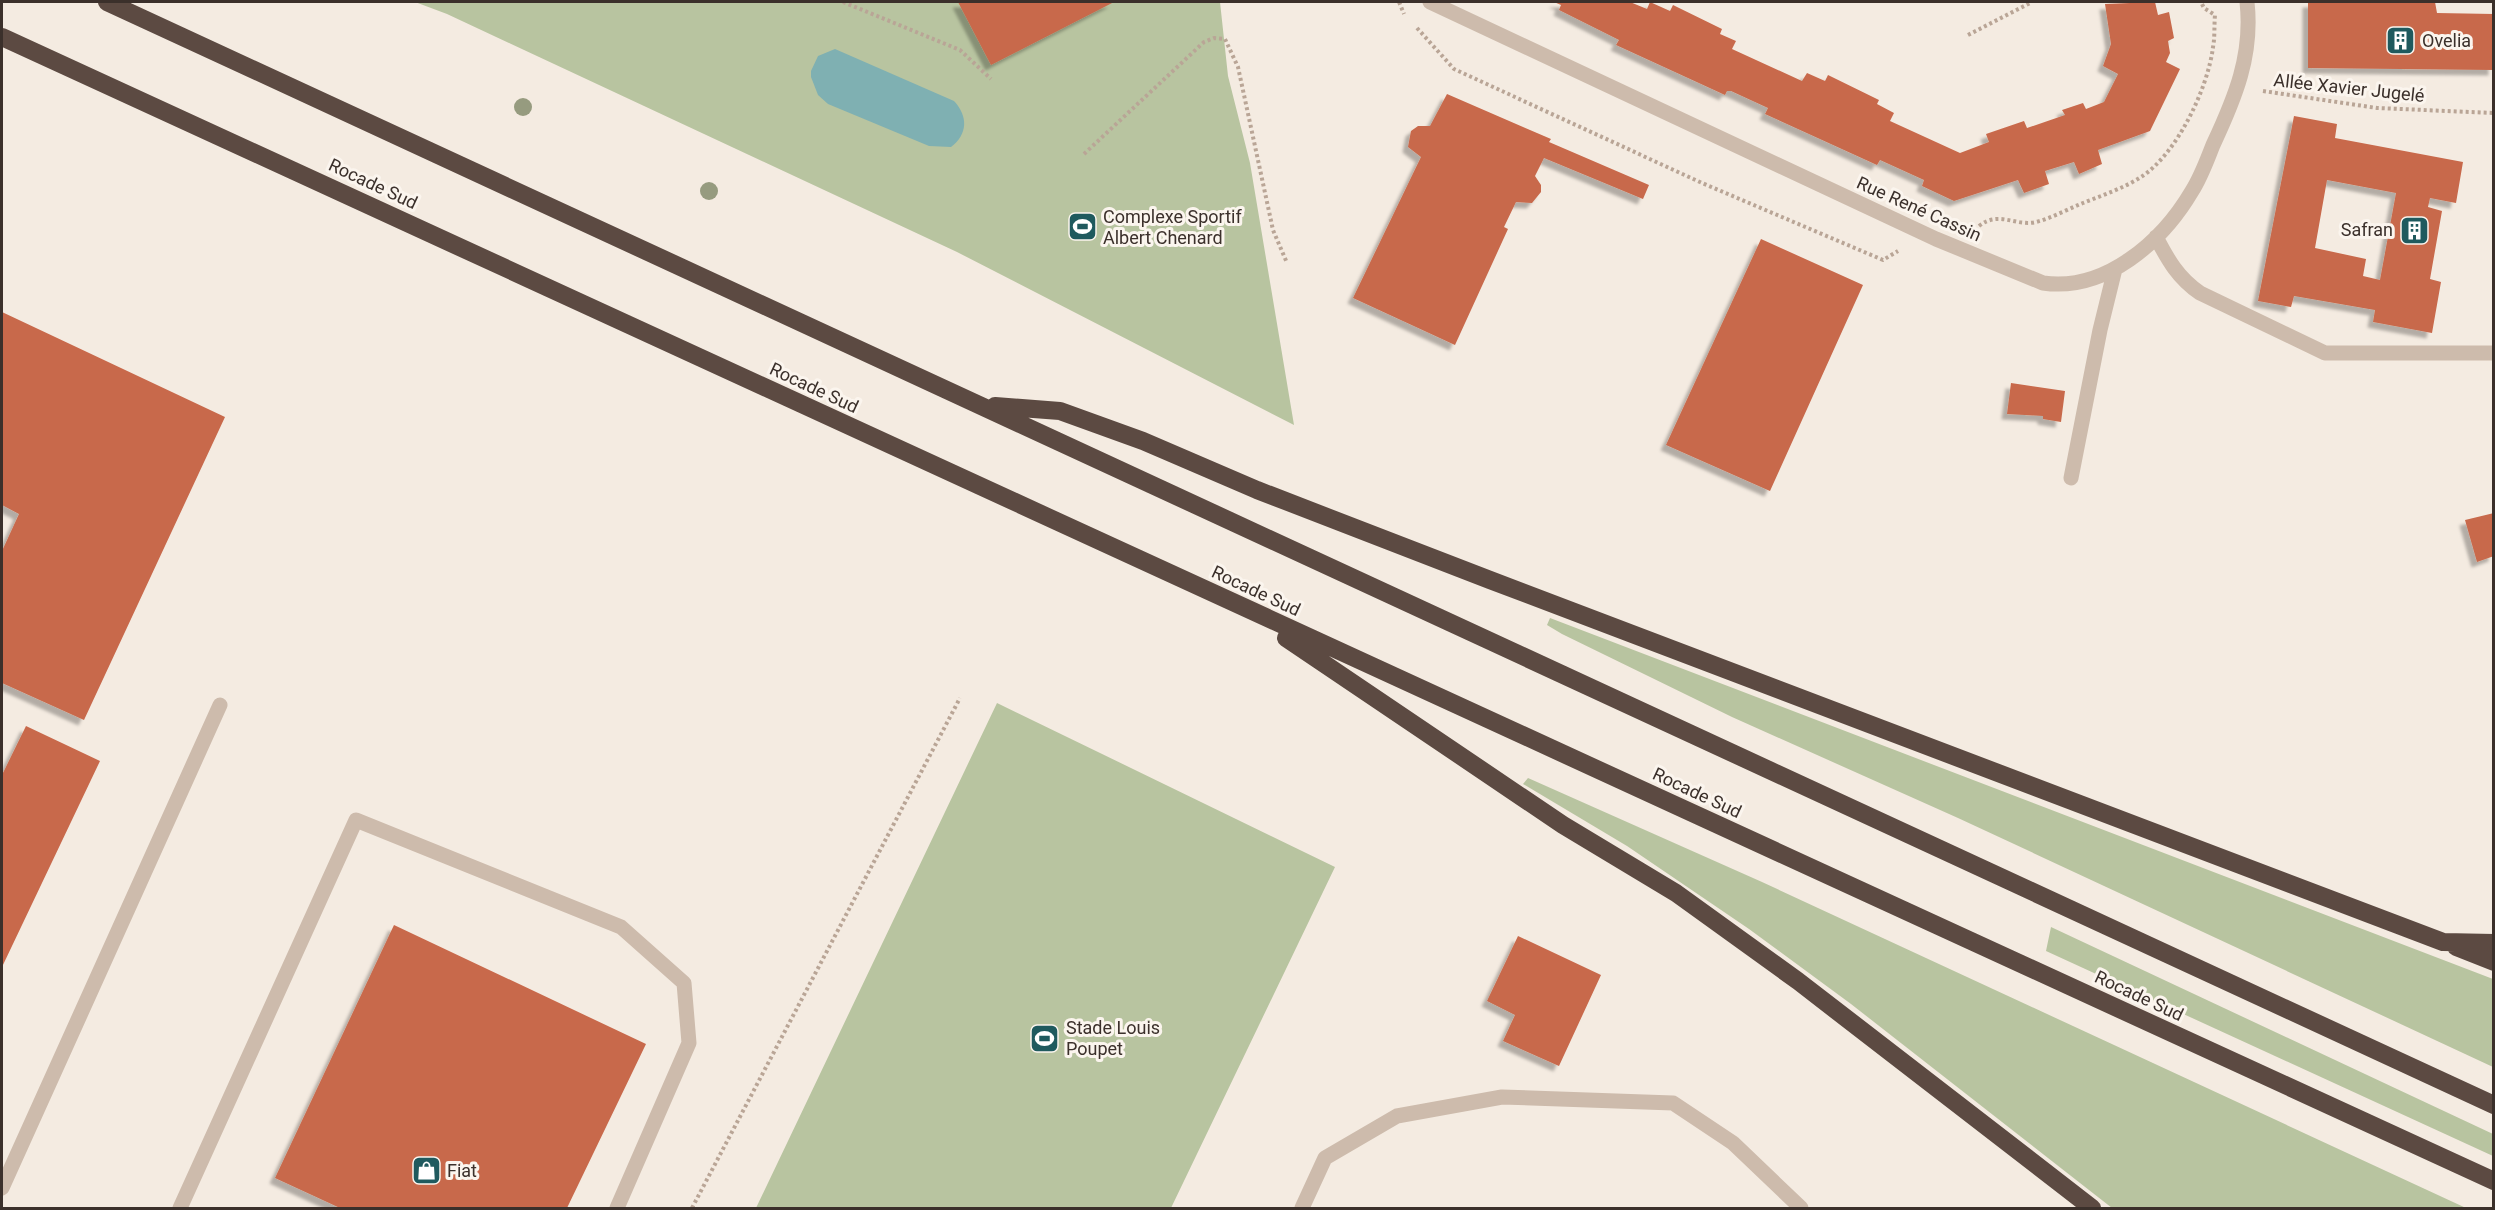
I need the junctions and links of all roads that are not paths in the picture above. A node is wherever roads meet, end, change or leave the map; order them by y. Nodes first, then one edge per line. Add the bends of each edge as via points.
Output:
1 (107, 2) edge
2 (1430, 2) edge
3 (2247, 2) edge
4 (2, 37) edge
5 (2156, 237) junction
6 (2115, 269) junction
7 (2493, 353) edge
8 (981, 404) junction
9 (2071, 478) dead end
10 (1243, 609) junction
11 (220, 705) dead end
12 (2443, 942) junction
13 (2493, 943) edge
14 (2493, 962) edge
15 (2493, 1105) edge
16 (2493, 1181) edge
17 (2, 1188) edge
18 (180, 1209) edge
19 (617, 1209) edge
20 (1302, 1209) edge
21 (1801, 1209) edge
22 (2092, 1209) edge

1 - 8 highway
2 - 6 street, Rue René Cassin via 1905,224 2043,283 2079,284
3 - 5 street, Rue René Cassin via 2249,31 2239,88 2193,190
4 - 10 highway, Rocade Sud
5 - 6 street, Rue René Cassin
5 - 7 street via 2173,269 2200,293 2325,353
6 - 9 street
8 - 12 highway via 1060,411 1143,441 1257,490 1490,580
8 - 15 highway
10 - 16 highway, Rocade Sud
10 - 22 highway via 1563,825 1676,893 1798,981
11 - 17 street
12 - 13 highway
12 - 14 highway
18 - 19 street via 356,820 621,927 684,983 689,1043
20 - 21 street via 1325,1158 1397,1116 1502,1097 1673,1103 1732,1143

